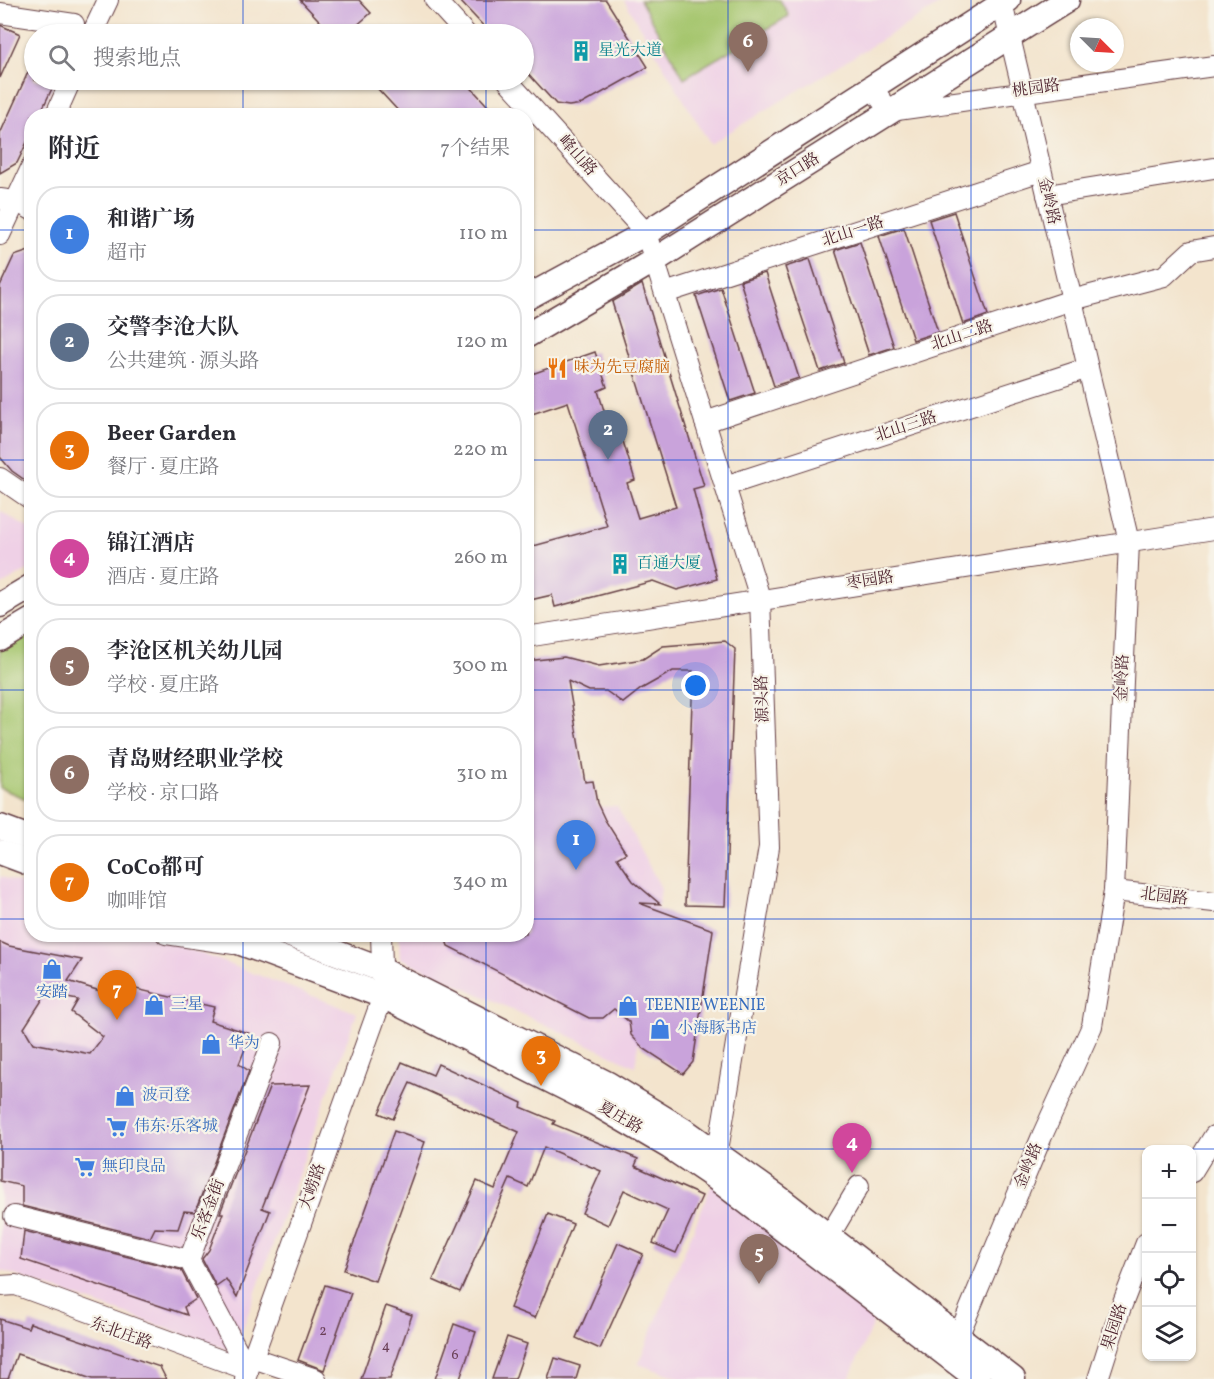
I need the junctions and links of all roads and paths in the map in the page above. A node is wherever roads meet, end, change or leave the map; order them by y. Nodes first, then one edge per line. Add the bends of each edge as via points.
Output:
1 (108, 0) edge
2 (435, 0) edge
3 (1067, 0) edge
4 (1005, 2) edge
5 (0, 13) edge
6 (74, 24) dead end
7 (97, 24) edge
8 (457, 24) edge
9 (1010, 36) junction
10 (1214, 66) edge
11 (871, 87) junction
12 (67, 90) edge
13 (516, 90) edge
14 (1022, 91) junction
15 (59, 108) edge
16 (532, 108) edge
17 (534, 110) edge
18 (890, 111) junction
19 (1214, 168) edge
20 (1041, 171) junction
21 (24, 184) edge
22 (1047, 195) junction
23 (16, 203) edge
24 (646, 233) junction
25 (0, 236) edge
26 (1214, 248) edge
27 (655, 260) junction
28 (665, 293) junction
29 (534, 294) edge
30 (1072, 300) junction
31 (534, 331) edge
32 (1088, 368) junction
33 (705, 422) junction
34 (0, 478) edge
35 (724, 486) junction
36 (24, 494) edge
37 (1214, 529) edge
38 (1129, 542) junction
39 (24, 591) edge
40 (759, 598) junction
41 (0, 605) edge
42 (24, 625) edge
43 (534, 636) edge
44 (0, 639) edge
45 (0, 828) edge
46 (24, 836) edge
47 (0, 852) edge
48 (24, 861) edge
49 (1114, 891) junction
50 (1214, 902) edge
51 (221, 942) edge
52 (238, 942) edge
53 (308, 942) edge
54 (381, 942) edge
55 (248, 946) junction
56 (382, 970) junction
57 (383, 996) junction
58 (272, 1043) dead end
59 (1214, 1136) edge
60 (1196, 1164) edge
61 (716, 1165) junction
62 (859, 1186) dead end
63 (14, 1216) dead end
64 (824, 1246) junction
65 (1142, 1253) edge
66 (189, 1260) junction
67 (0, 1286) edge
68 (958, 1337) junction
69 (247, 1371) edge
70 (315, 1379) edge
71 (978, 1379) edge
72 (1013, 1379) edge
73 (1098, 1379) edge

1 - 7 street
2 - 8 street
3 - 9 main road, 京口路
4 - 9 street, 金岭路
4 - 11 main road, 京口路
5 - 6 street
9 - 14 street, 金岭路
9 - 18 main road, 京口路
10 - 14 street, 桃园路
11 - 18 street
11 - 24 main road, 京口路
12 - 15 street
13 - 16 street, 峰山路
14 - 18 street, 桃园路
14 - 20 street, 金岭路
17 - 24 street, 峰山路
18 - 27 main road, 京口路
19 - 22 street
20 - 22 street, 金岭路
20 - 28 street, 北山一路
21 - 23 street
22 - 30 street, 金岭路
23 - 25 street
24 - 27 street, 源头路
24 - 29 main road, 京口路
26 - 30 street, 北山二路 via 1191,251 1164,276
27 - 28 street, 源头路
27 - 31 main road, 京口路
28 - 33 street, 源头路
30 - 32 street, 金岭路
30 - 33 street, 北山二路
32 - 35 street, 北山三路
32 - 38 street, 金岭路
33 - 35 street, 源头路
34 - 36 street
35 - 40 street, 源头路
37 - 38 street, 枣园路
38 - 40 street, 枣园路
38 - 49 street, 金岭路
39 - 41 main road
40 - 43 street, 枣园路
40 - 61 street, 源头路 via 769,847
42 - 44 main road
45 - 46 main road
47 - 48 main road
49 - 50 street, 北园路
49 - 68 street, 金岭路 via 1092,1026
51 - 55 street
52 - 55 main road, 夏庄路
53 - 56 main road, 夏庄路
54 - 56 street
55 - 57 main road, 夏庄路
56 - 57 street
56 - 61 main road, 夏庄路 via 608,1084
57 - 61 main road, 夏庄路 via 595,1103 670,1147
57 - 69 street, 大崂路
58 - 66 street, 乐客金街
59 - 60 street
61 - 64 main road, 夏庄路
62 - 64 street
63 - 66 street
64 - 68 main road, 夏庄路
64 - 71 main road, 夏庄路
65 - 73 street, 果园路
66 - 69 street, 乐客金街
67 - 69 street via 15,1285
68 - 72 main road, 夏庄路
69 - 70 street

